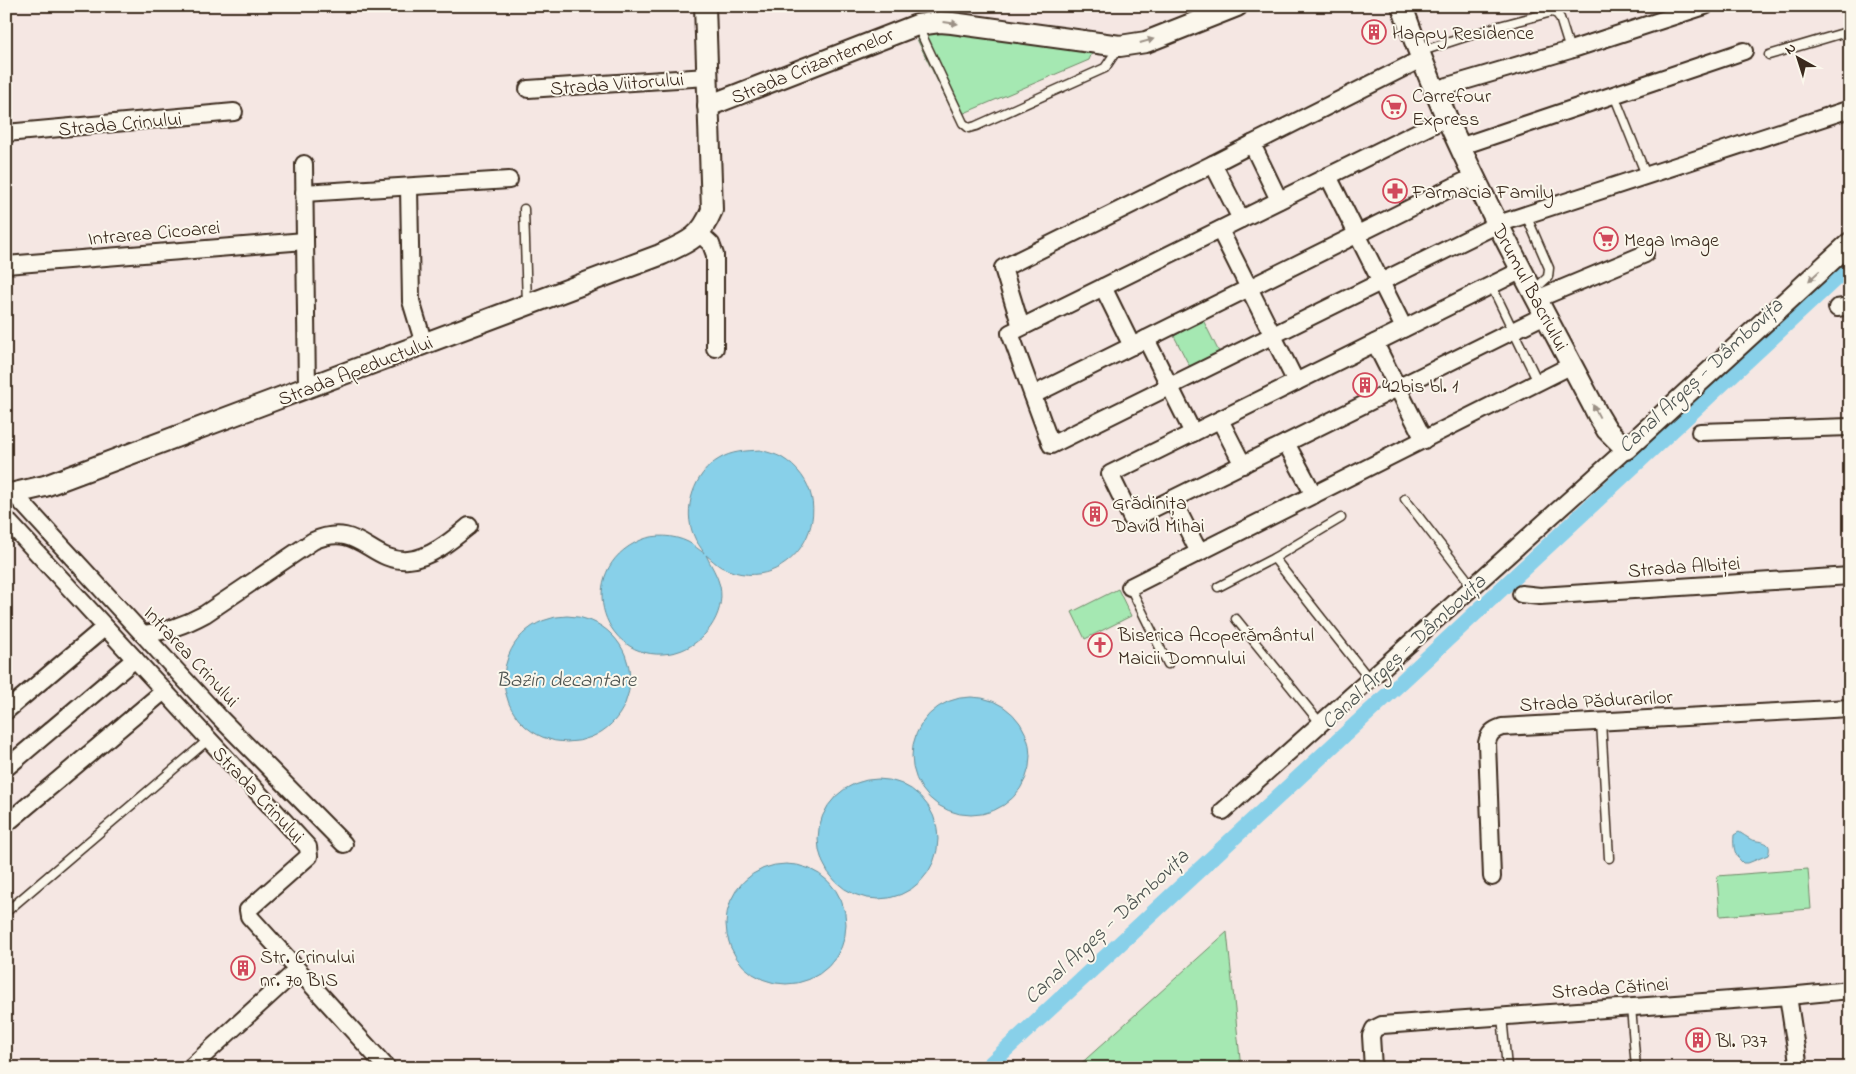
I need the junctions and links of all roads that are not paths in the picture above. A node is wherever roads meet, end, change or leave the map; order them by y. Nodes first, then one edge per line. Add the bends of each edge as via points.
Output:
1 (705, 6) edge
2 (1237, 6) edge
3 (1402, 6) edge
4 (1705, 6) edge
5 (917, 25) junction
6 (1850, 31) edge
7 (1120, 46) junction
8 (1570, 50) junction
9 (1744, 51) dead end
10 (1769, 55) dead end
11 (1420, 56) junction
12 (706, 77) junction
13 (528, 89) dead end
14 (1434, 90) junction
15 (1614, 95) junction
16 (708, 106) junction
17 (1850, 109) edge
18 (234, 112) dead end
19 (1446, 118) junction
20 (6, 133) edge
21 (1252, 144) junction
22 (1459, 148) junction
23 (304, 164) dead end
24 (1213, 164) junction
25 (1646, 175) junction
26 (1328, 176) junction
27 (1473, 176) junction
28 (509, 180) dead end
29 (409, 187) junction
30 (304, 193) junction
31 (1279, 200) junction
32 (524, 209) dead end
33 (1526, 214) junction
34 (1241, 219) junction
35 (1498, 224) junction
36 (1220, 230) junction
37 (699, 233) junction
38 (1358, 234) junction
39 (305, 241) junction
40 (1850, 243) edge
41 (1645, 254) dead end
42 (6, 265) edge
43 (1522, 270) junction
44 (1381, 281) junction
45 (1491, 285) junction
46 (1103, 287) junction
47 (1249, 288) junction
48 (1539, 302) junction
49 (527, 304) junction
50 (1021, 327) junction
51 (1404, 328) junction
52 (1514, 331) junction
53 (1273, 335) junction
54 (1139, 343) junction
55 (1375, 343) junction
56 (424, 344) junction
57 (715, 348) dead end
58 (1572, 365) junction
59 (1296, 382) junction
60 (1538, 382) junction
61 (1170, 386) junction
62 (307, 388) junction
63 (1398, 388) junction
64 (1033, 395) junction
65 (1220, 420) junction
66 (1850, 427) edge
67 (1700, 432) dead end
68 (1193, 433) junction
69 (1424, 440) junction
70 (1286, 443) junction
71 (1626, 449) junction
72 (1243, 465) junction
73 (9, 491) edge
74 (1314, 495) junction
75 (1172, 499) junction
76 (1405, 499) dead end
77 (1341, 518) dead end
78 (469, 526) dead end
79 (10, 530) edge
80 (1199, 552) junction
81 (1274, 558) junction
82 (1850, 576) edge
83 (1130, 587) joint
84 (1218, 587) dead end
85 (1473, 587) junction
86 (1521, 594) dead end
87 (1236, 619) dead end
88 (105, 627) junction
89 (143, 634) junction
90 (135, 659) junction
91 (1168, 664) dead end
92 (1370, 680) junction
93 (164, 691) junction
94 (1850, 708) edge
95 (6, 711) edge
96 (1601, 722) junction
97 (1321, 724) junction
98 (208, 740) junction
99 (6, 768) edge
100 (1224, 812) dead end
101 (6, 824) edge
102 (344, 844) dead end
103 (1608, 858) dead end
104 (1492, 877) dead end
105 (6, 912) edge
106 (297, 970) junction
107 (1850, 990) edge
108 (1788, 996) junction
109 (1631, 1007) junction
110 (1502, 1016) junction
111 (190, 1068) edge
112 (387, 1068) edge
113 (1373, 1068) edge
114 (1507, 1068) edge
115 (1636, 1068) edge
116 (1799, 1068) edge

1 - 12 street, Strada Viitorului
7 -> 2 street, Strada Crizantemelor via 1146,42
3 - 11 street, Drumul Bacriului
4 - 8 street
5 -> 7 street, Strada Crizantemelor via 940,22
5 - 7 lane via 968,128 1105,68
5 - 16 street, Strada Crizantemelor
6 - 10 lane
8 - 11 lane via 1560,18 1552,12 1499,26
8 - 14 street
9 - 15 street
11 - 14 street, Drumul Bacriului
11 - 21 street
12 - 13 street, Strada Viitorului
12 - 16 street, Strada Viitorului
14 - 19 street, Drumul Bacriului
15 - 22 street
15 - 25 lane
16 - 37 street, Strada Viitorului via 712,210
17 - 25 street
18 - 20 street, Strada Crinului
19 - 22 street, Drumul Bacriului
19 - 26 street
21 - 24 street
21 - 31 street
22 - 27 street, Drumul Bacriului
23 - 30 street
24 - 34 street
24 - 50 street via 1003,268
25 - 33 street
26 - 31 street
26 - 38 street
27 - 35 street, Drumul Bacriului
27 - 38 street
28 - 29 street
29 - 30 street
29 - 56 street via 411,301
30 - 39 street
31 - 34 street
32 - 49 lane
33 - 35 street
33 - 48 lane via 1549,268
34 - 36 street
35 - 43 street, Drumul Bacriului
35 - 44 street
36 - 46 street
36 - 47 street
37 - 49 street, Strada Apeductului via 660,255
37 - 57 street via 711,244 715,255
38 - 44 street
38 - 47 street
39 - 42 street, Intrarea Cicoarei
39 - 62 street
40 -> 71 street
41 - 48 street
43 - 45 street
43 - 48 street, Drumul Bacriului
44 - 51 street
44 - 53 street
45 - 51 street
45 - 52 lane
46 - 50 street
46 - 54 street
47 - 53 street
47 - 54 street
48 - 52 street
48 - 58 street, Drumul Bacriului
49 - 56 street, Strada Apeductului
50 - 64 street via 1010,333
51 - 55 street
52 - 60 lane
52 - 63 street
53 - 59 street
53 - 61 street
54 - 61 street
54 - 64 street
55 - 59 street
55 - 63 street
56 - 62 street, Strada Apeductului
58 - 60 street
71 -> 58 street, Drumul Bacriului via 1602,422
59 - 65 street
60 - 69 street
61 - 64 street via 1051,445
61 - 68 street
62 - 73 street, Strada Apeductului via 46,486
63 - 69 street
63 - 70 street
65 - 68 street
65 - 72 street
66 - 67 street
68 - 75 street via 1110,474 1132,519
69 - 74 street
70 - 72 street
70 - 74 street
71 - 85 street
72 - 75 street
73 - 89 street, Intrarea Crinului
74 - 80 street
75 - 80 street
76 - 85 lane
77 - 81 lane
78 - 89 street via 447,544 409,560 393,559 340,534 326,535 205,614 170,630
79 - 88 street, Strada Crinului
80 - 83 street
81 - 84 lane
81 - 92 lane
82 - 86 street, Strada Albiței via 1540,596
83 - 91 lane
85 - 92 street
87 - 97 lane
88 - 90 street, Strada Crinului
88 - 95 street
89 - 102 street, Intrarea Crinului
90 - 93 street, Strada Crinului
90 - 99 street
92 - 97 street
93 - 98 street, Strada Crinului
93 - 101 street
94 - 96 street, Strada Pădurarilor
96 - 103 lane
96 - 104 street, Strada Pădurarilor via 1502,727 1489,735
97 - 100 street
98 - 105 lane
98 - 106 street, Strada Crinului via 308,847 309,856 248,910 249,916
106 - 111 street
106 - 112 street, Strada Crinului
107 - 108 street, Strada Cătinei
108 - 109 street, Strada Cătinei
108 - 116 street
109 - 110 street, Strada Cătinei
109 - 115 lane
110 - 113 street, Strada Cătinei via 1382,1025 1374,1029 1371,1036
110 - 114 lane

